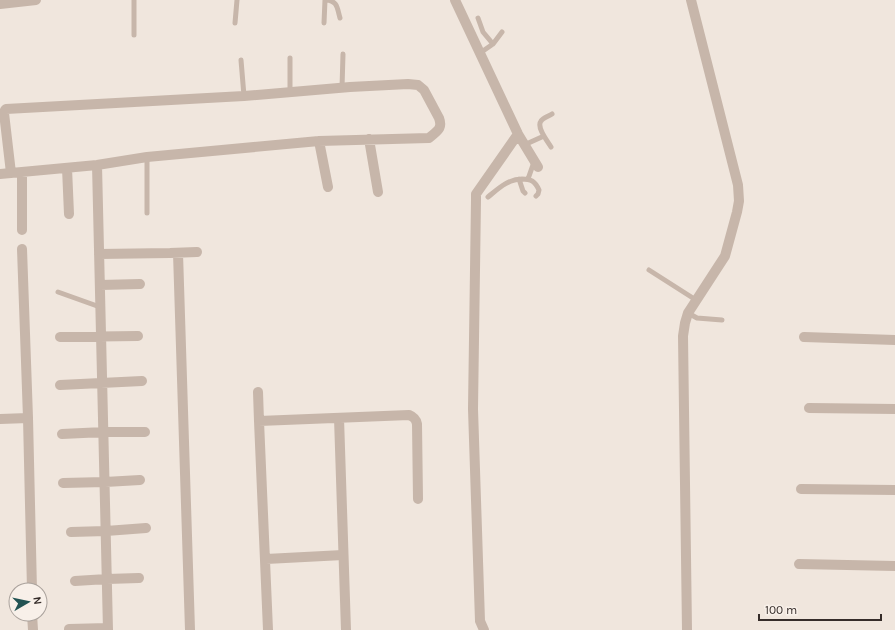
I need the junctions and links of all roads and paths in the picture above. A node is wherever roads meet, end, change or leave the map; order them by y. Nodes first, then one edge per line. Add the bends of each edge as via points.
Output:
1 (36, 0) edge
2 (134, 0) edge
3 (236, 0) edge
4 (325, 0) edge
5 (455, 0) edge
6 (691, 0) edge
7 (0, 4) edge
8 (340, 18) dead end
9 (478, 18) dead end
10 (235, 23) dead end
11 (324, 23) dead end
12 (502, 32) dead end
13 (134, 35) dead end
14 (493, 44) junction
15 (480, 53) junction
16 (343, 54) dead end
17 (290, 58) dead end
18 (241, 60) dead end
19 (342, 88) junction
20 (290, 93) junction
21 (244, 96) junction
22 (552, 114) dead end
23 (518, 134) junction
24 (544, 136) junction
25 (369, 139) junction
26 (319, 141) junction
27 (524, 145) junction
28 (551, 148) dead end
29 (147, 157) junction
30 (536, 164) joint
31 (97, 165) junction
32 (67, 168) junction
33 (22, 172) junction
34 (11, 173) junction
35 (0, 174) edge
36 (519, 179) junction
37 (528, 179) junction
38 (328, 187) dead end
39 (378, 192) dead end
40 (525, 192) dead end
41 (536, 196) dead end
42 (488, 197) dead end
43 (147, 213) dead end
44 (68, 214) dead end
45 (22, 230) dead end
46 (22, 249) dead end
47 (197, 252) dead end
48 (178, 253) junction
49 (99, 254) junction
50 (649, 270) dead end
51 (140, 284) dead end
52 (100, 285) junction
53 (58, 292) dead end
54 (696, 300) junction
55 (101, 307) junction
56 (688, 313) junction
57 (722, 320) dead end
58 (101, 336) junction
59 (138, 336) dead end
60 (804, 337) dead end
61 (60, 338) dead end
62 (895, 340) edge
63 (142, 381) dead end
64 (102, 382) junction
65 (60, 385) dead end
66 (258, 392) dead end
67 (809, 408) dead end
68 (895, 409) edge
69 (28, 418) junction
70 (339, 418) junction
71 (0, 419) edge
72 (259, 422) junction
73 (104, 432) junction
74 (145, 432) dead end
75 (62, 434) dead end
76 (140, 480) dead end
77 (105, 482) junction
78 (63, 483) dead end
79 (801, 489) dead end
80 (895, 490) edge
81 (418, 499) dead end
82 (146, 528) dead end
83 (106, 531) junction
84 (71, 532) dead end
85 (343, 555) junction
86 (266, 558) junction
87 (799, 564) dead end
88 (895, 566) edge
89 (139, 578) dead end
90 (107, 579) junction
91 (75, 581) dead end
92 (32, 582) edge
93 (68, 629) edge
94 (108, 629) edge
95 (190, 630) edge
96 (268, 630) edge
97 (346, 630) edge
98 (484, 630) edge
99 (687, 630) edge

1 - 7 street
2 - 13 lane
3 - 10 lane
4 - 8 lane via 331,0 336,5
4 - 11 lane
5 - 15 street
6 - 54 street via 738,185 739,201 725,256
9 - 14 lane via 483,32
12 - 14 lane
14 - 15 lane
15 - 23 street
16 - 19 lane
17 - 20 lane
18 - 21 lane
19 - 20 street
19 - 25 street via 408,84 421,86 440,122 437,132 429,138
20 - 21 street
21 - 34 street via 6,109 4,113
22 - 24 lane via 541,121 540,129
23 - 27 street
23 - 98 street via 476,194 473,409 480,621
24 - 27 lane
24 - 28 lane
25 - 26 street
25 - 39 street
26 - 29 street
26 - 38 street
27 - 30 street
29 - 31 street
29 - 43 lane
30 - 37 lane
31 - 32 street
31 - 49 street
32 - 33 street
32 - 44 street
33 - 34 street
33 - 45 street
34 - 35 street
36 - 37 lane
36 - 40 lane via 520,186
36 - 42 lane via 508,182
37 - 41 lane via 533,180 540,190
46 - 69 street
47 - 48 street
48 - 49 street
48 - 95 street
49 - 52 street
50 - 54 lane
51 - 52 street
52 - 55 street
53 - 55 lane
54 - 56 street
55 - 58 street
56 - 57 lane via 697,318
56 - 99 street via 683,336
58 - 59 street
58 - 61 street
58 - 64 street
60 - 62 street
63 - 64 street
64 - 65 street
64 - 73 street
66 - 72 street
67 - 68 street
69 - 71 street
69 - 92 street
70 - 72 street
70 - 81 street via 409,415 416,420
70 - 85 street
72 - 86 street
73 - 74 street
73 - 75 street
73 - 77 street
76 - 77 street
77 - 78 street
77 - 83 street
79 - 80 street
82 - 83 street
83 - 84 street
83 - 90 street
85 - 86 street
85 - 97 street
86 - 96 street
87 - 88 street
89 - 90 street
90 - 91 street
90 - 94 street
93 - 94 street

